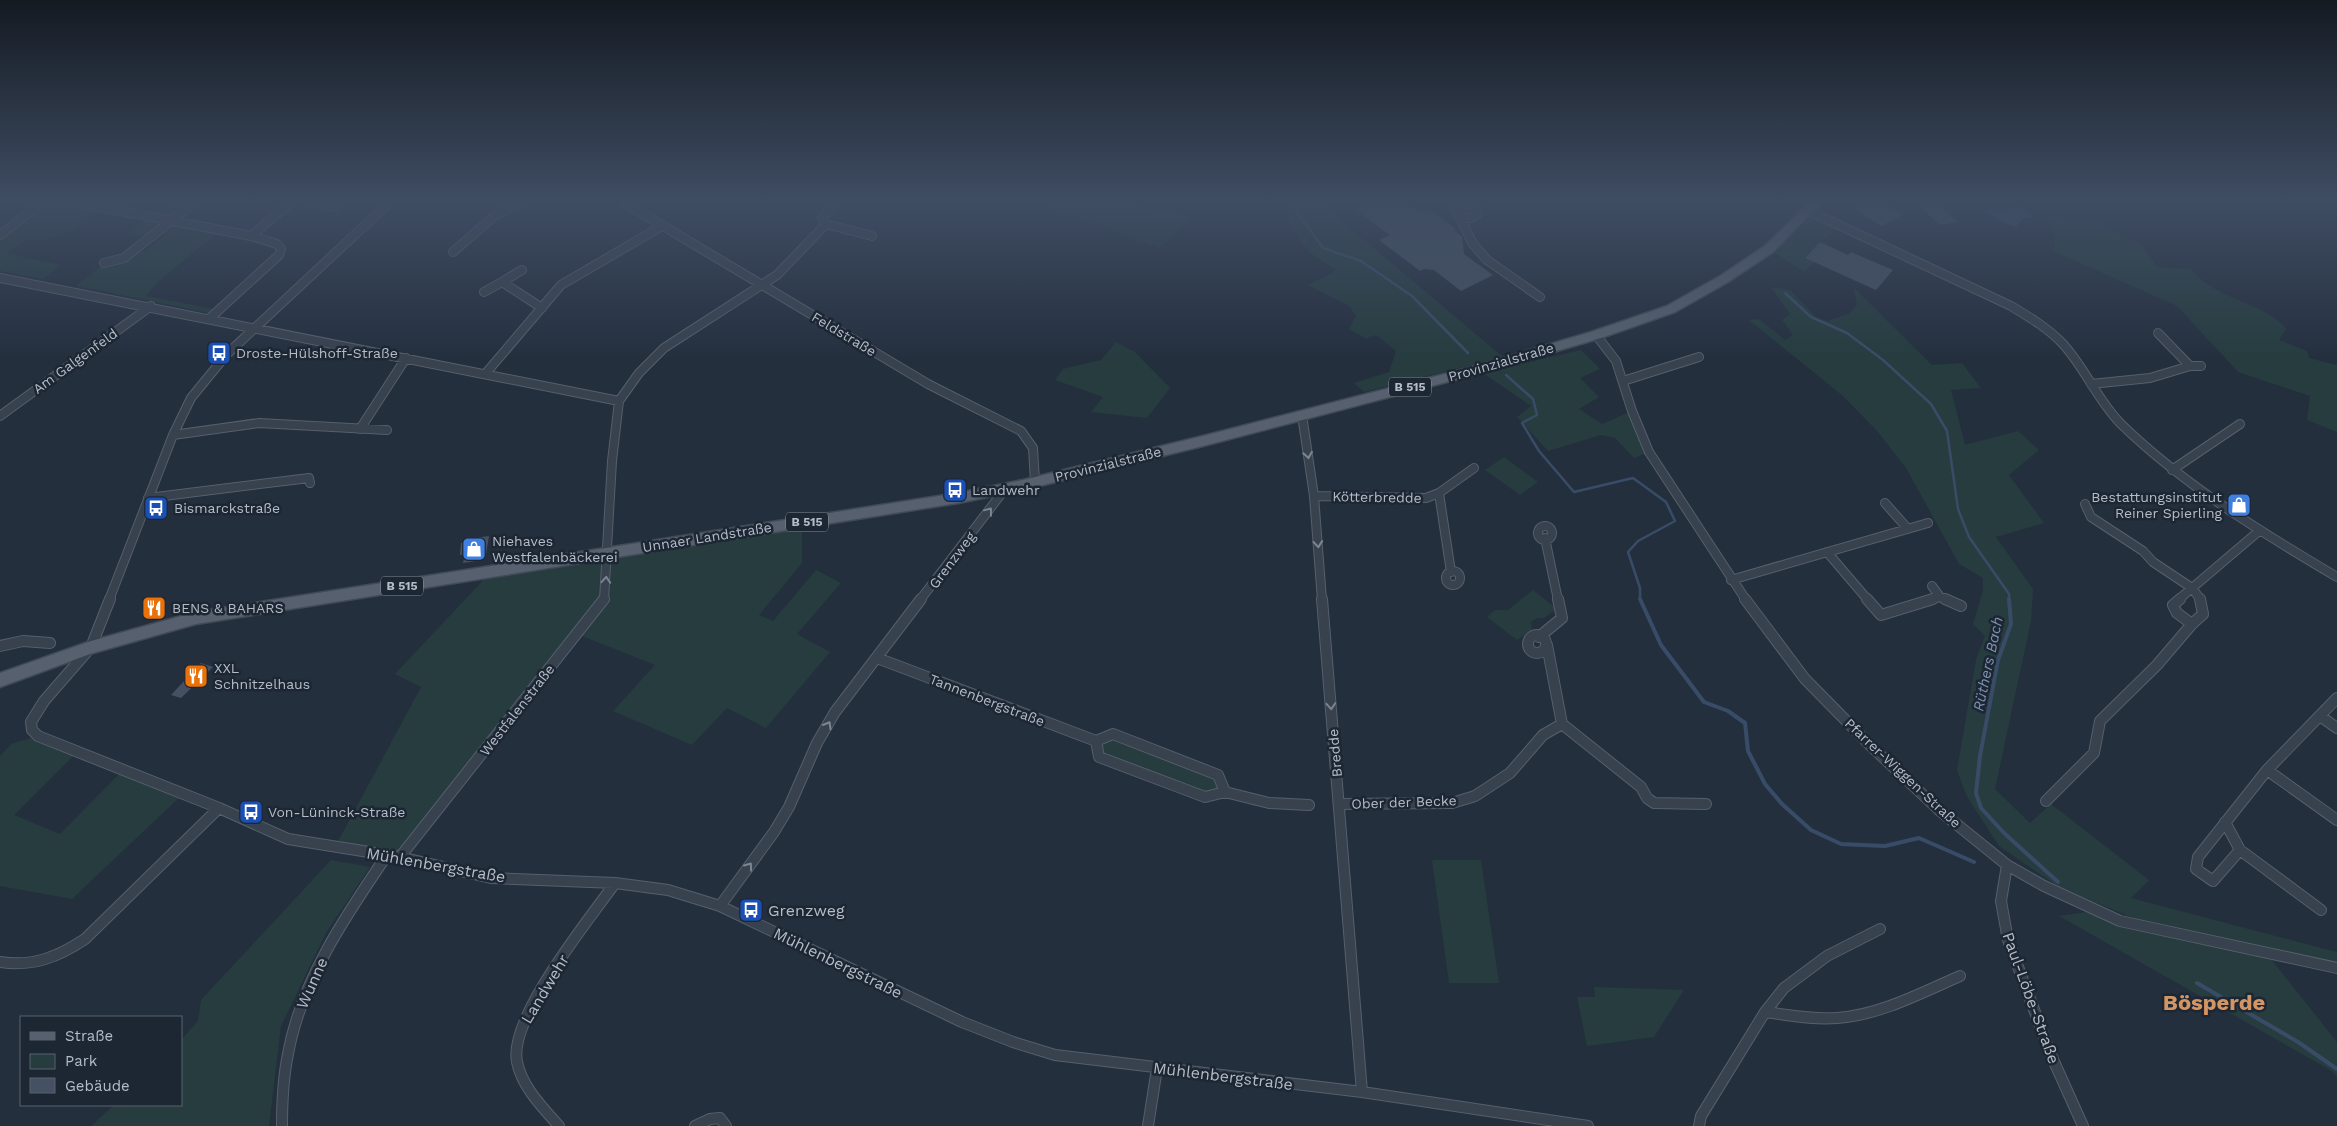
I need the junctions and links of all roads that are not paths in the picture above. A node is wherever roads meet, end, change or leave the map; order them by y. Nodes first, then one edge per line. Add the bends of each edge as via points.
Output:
1 (128, 255) edge
2 (279, 255) edge
3 (334, 255) edge
4 (613, 255) edge
5 (711, 255) edge
6 (797, 255) edge
7 (1482, 255) edge
8 (1761, 255) edge
9 (1908, 255) edge
10 (104, 263) dead end
11 (522, 270) dead end
12 (0, 278) edge
13 (502, 282) junction
14 (763, 285) junction
15 (484, 292) dead end
16 (1540, 297) dead end
17 (151, 306) junction
18 (542, 308) junction
19 (209, 319) junction
20 (255, 328) junction
21 (2158, 333) dead end
22 (1596, 335) junction
23 (1699, 357) dead end
24 (406, 358) junction
25 (2190, 366) junction
26 (2201, 366) dead end
27 (486, 373) junction
28 (1623, 381) junction
29 (2091, 384) junction
30 (619, 402) junction
31 (1302, 415) junction
32 (0, 416) edge
33 (2240, 424) dead end
34 (360, 429) junction
35 (387, 430) dead end
36 (173, 435) junction
37 (1474, 468) dead end
38 (2172, 470) junction
39 (1035, 482) junction
40 (310, 483) dead end
41 (1005, 489) junction
42 (1439, 493) junction
43 (1314, 496) junction
44 (148, 498) junction
45 (1885, 502) dead end
46 (2086, 504) dead end
47 (1928, 523) dead end
48 (1908, 528) junction
49 (2259, 531) junction
50 (1545, 538) dead end
51 (1827, 552) junction
52 (608, 553) junction
53 (1451, 572) dead end
54 (2337, 577) edge
55 (1731, 580) junction
56 (1932, 586) dead end
57 (2192, 588) junction
58 (1940, 597) junction
59 (1961, 606) dead end
60 (2192, 624) junction
61 (50, 643) dead end
62 (0, 646) edge
63 (91, 647) junction
64 (877, 658) junction
65 (0, 680) edge
66 (2337, 698) edge
67 (2320, 716) junction
68 (1562, 724) junction
69 (2337, 728) edge
70 (1096, 741) junction
71 (2267, 770) junction
72 (1225, 792) junction
73 (2046, 800) dead end
74 (1339, 804) junction
75 (1706, 804) dead end
76 (1309, 805) dead end
77 (219, 808) junction
78 (2337, 820) edge
79 (2225, 822) junction
80 (2240, 850) junction
81 (388, 855) junction
82 (400, 857) junction
83 (2007, 865) junction
84 (615, 883) junction
85 (720, 906) junction
86 (2321, 910) dead end
87 (1880, 928) dead end
88 (0, 962) edge
89 (2337, 968) edge
90 (1960, 976) dead end
91 (1765, 1012) junction
92 (1157, 1068) junction
93 (1362, 1092) junction
94 (282, 1126) edge
95 (559, 1126) edge
96 (695, 1126) edge
97 (726, 1126) edge
98 (1148, 1126) edge
99 (1588, 1126) edge
100 (1699, 1126) edge
101 (2083, 1126) edge

1 - 10 street
2 - 19 street
3 - 20 street
4 - 18 street via 561,285
5 - 14 street, Feldstraße
6 - 14 street
7 - 16 street
8 - 22 main road, Provinzialstraße / B 515 via 1671,309
9 - 29 street via 2038,323 2063,344
11 - 13 street
12 - 17 street
13 - 15 street
13 - 18 street
14 - 30 street via 664,348 639,373
14 - 39 street, Feldstraße via 928,384 1021,431 1035,452
17 - 19 street
17 - 32 street, Am Galgenfeld
18 - 27 street
19 - 20 street
20 - 24 street
20 - 36 street via 218,364 191,398
21 - 25 street
22 - 28 street, Pfarrer-Wiggen-Straße via 1616,361
22 - 31 main road, Provinzialstraße / B 515 via 1485,368
23 - 28 street
24 - 27 street
24 - 34 street
25 - 26 street
25 - 29 street via 2150,378
27 - 30 street
28 - 55 street, Pfarrer-Wiggen-Straße via 1649,452
29 - 38 street via 2120,423
30 - 52 street, Westfalenstraße via 612,461
31 - 39 main road, Provinzialstraße / B 515
31 -> 43 street, Bredde
33 - 38 street
34 - 35 street
34 - 36 street via 259,423
36 - 44 street
37 - 42 street, Kötterbredde
38 - 49 street
39 - 41 main road, Unnaer Landstraße / B 515
40 - 44 street via 308,478 272,481
41 - 52 main road, Unnaer Landstraße / B 515
64 -> 41 street, Grenzweg
42 - 43 street, Kötterbredde via 1418,499
42 - 53 street, Kötterbredde
43 -> 74 street, Bredde
44 - 63 street
45 - 48 street
46 - 57 street via 2090,517
47 - 48 street
48 - 51 street
49 - 54 street
49 - 57 street
50 - 68 street via 1562,618 1543,641
51 - 55 street
51 - 58 street via 1881,615
52 - 63 main road, Unnaer Landstraße / B 515 via 250,608 158,627
82 -> 52 street, Westfalenstraße via 604,600
55 - 83 street, Pfarrer-Wiggen-Straße via 1805,678 1939,810
56 - 58 street
57 - 60 street via 2201,601 2203,614
57 - 60 street via 2173,605 2177,614
58 - 59 street
60 - 73 street via 2157,665 2100,720 2094,753
61 - 62 street via 23,641
63 - 65 main road, Unnaer Landstraße / B 515
63 - 77 street, Mühlenbergstraße via 35,713 32,730 38,736
64 - 70 street, Tannenbergstraße
85 -> 64 street, Grenzweg via 784,815 835,712
66 - 67 street
67 - 69 street
67 - 71 street
68 - 74 street, Ober der Becke via 1542,735 1510,773 1476,796 1452,803
68 - 75 street via 1641,787 1654,803
70 - 72 street via 1113,734 1218,775
70 - 72 street via 1099,757 1205,797
71 - 78 street
71 - 79 street
72 - 76 street via 1268,803
74 - 93 street, Bredde
77 - 81 street, Mühlenbergstraße via 288,839
77 - 88 street via 69,951 34,964
79 - 80 street
79 - 80 street via 2198,858 2196,869 2213,881
80 - 86 street
81 - 82 street, Mühlenbergstraße
81 - 94 street, Wunne via 333,936 292,1030 281,1108
82 - 84 street, Mühlenbergstraße via 491,878
83 - 89 street, Pfarrer-Wiggen-Straße via 2120,921
83 - 101 street, Paul-Löbe-Straße via 2001,885 2001,913 2010,944 2044,1040
84 - 85 street, Mühlenbergstraße via 668,890
84 - 95 street, Landwehr via 539,993 524,1019 519,1036 516,1056 521,1072 532,1092
85 - 92 street, Mühlenbergstraße via 929,1006 1013,1042 1055,1055
87 - 91 street via 1819,961 1784,988
90 - 91 street via 1879,1009 1848,1017 1819,1019
91 - 100 street via 1701,1116
92 - 93 street, Mühlenbergstraße
92 - 98 street
93 - 99 street, Mühlenbergstraße
96 - 97 street via 720,1118

